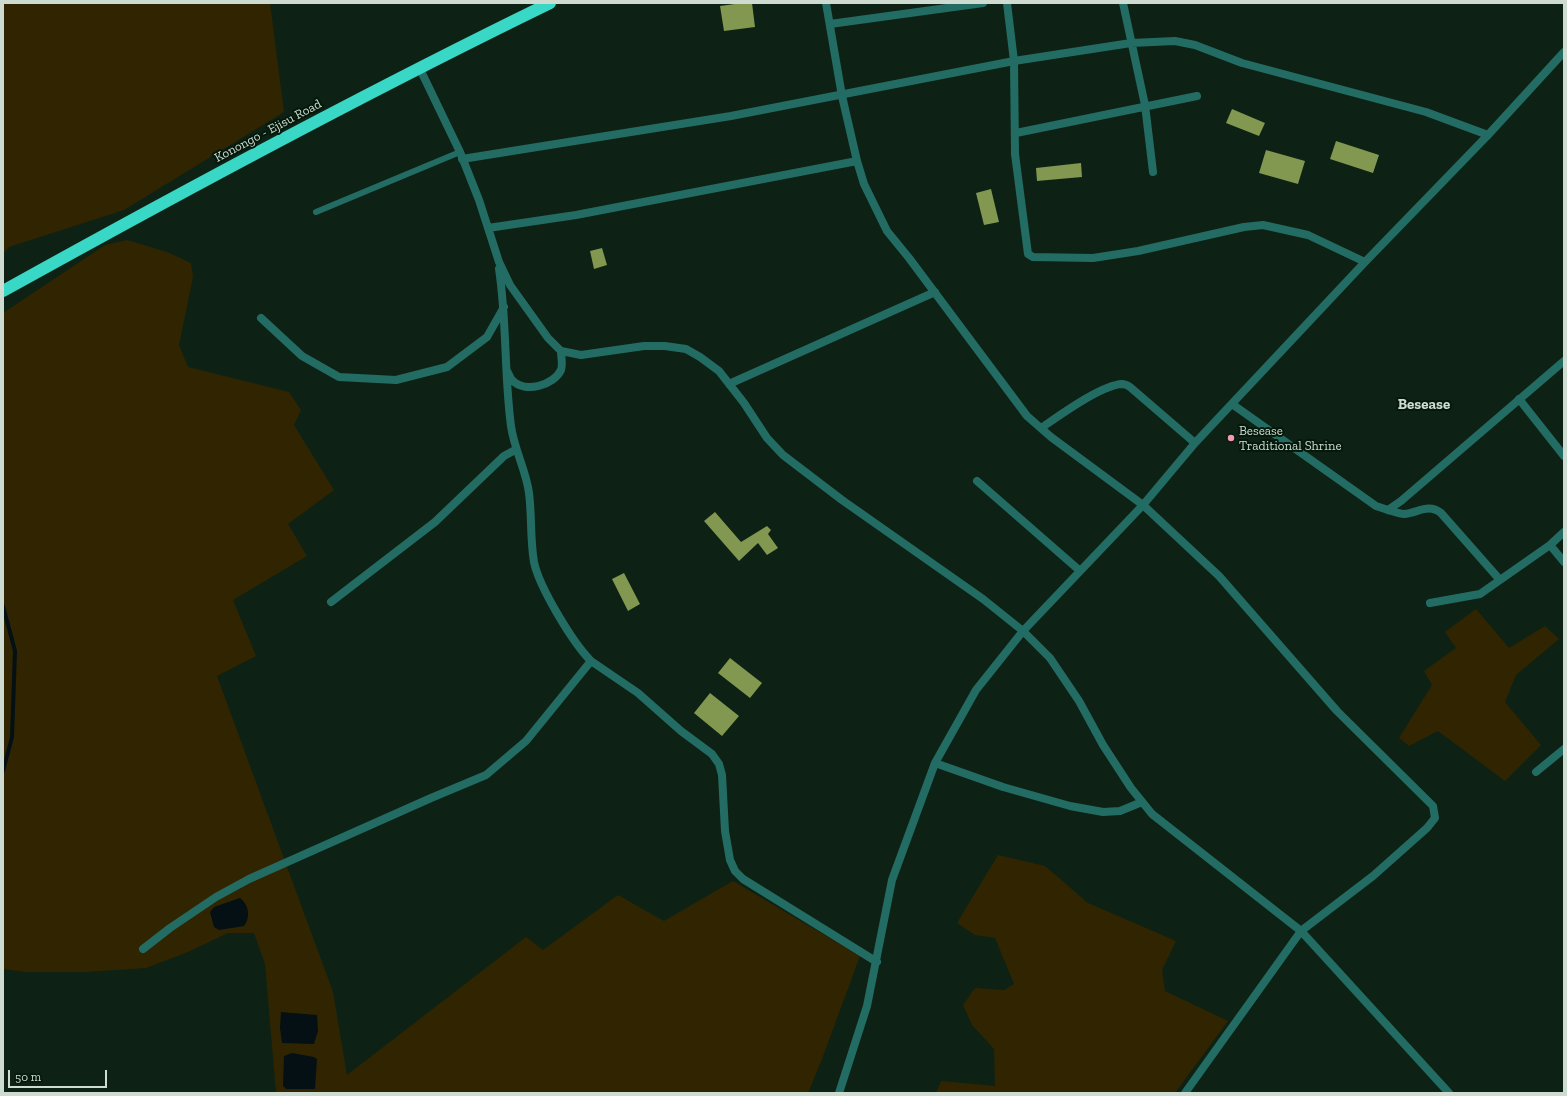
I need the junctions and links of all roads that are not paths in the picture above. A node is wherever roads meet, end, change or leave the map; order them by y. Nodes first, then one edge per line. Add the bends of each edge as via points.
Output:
1 (550, 3) edge
2 (826, 3) edge
3 (983, 3) edge
4 (1007, 3) edge
5 (1123, 3) edge
6 (830, 24) junction
7 (1131, 43) junction
8 (1564, 52) edge
9 (1014, 61) junction
10 (420, 67) junction
11 (842, 96) junction
12 (1197, 96) dead end
13 (1145, 106) junction
14 (1016, 133) junction
15 (1488, 135) junction
16 (461, 156) junction
17 (857, 161) junction
18 (1153, 172) dead end
19 (316, 212) dead end
20 (488, 228) junction
21 (499, 262) junction
22 (1365, 262) junction
23 (3, 291) edge
24 (935, 292) junction
25 (504, 306) junction
26 (261, 318) dead end
27 (561, 351) junction
28 (1564, 360) edge
29 (506, 369) junction
30 (729, 384) junction
31 (1519, 399) junction
32 (1232, 404) junction
33 (1041, 428) junction
34 (1195, 443) junction
35 (516, 450) junction
36 (1564, 456) edge
37 (977, 481) dead end
38 (1142, 505) junction
39 (1388, 510) junction
40 (1564, 532) edge
41 (1550, 545) junction
42 (1564, 562) edge
43 (1079, 570) junction
44 (1500, 580) junction
45 (331, 602) dead end
46 (1430, 603) dead end
47 (1023, 631) junction
48 (591, 661) junction
49 (1564, 749) edge
50 (935, 763) junction
51 (1536, 772) dead end
52 (1142, 802) junction
53 (1301, 931) junction
54 (143, 949) dead end
55 (877, 962) junction
56 (839, 1093) edge
57 (1185, 1093) edge
58 (1449, 1093) edge

1 - 10 highway, Konongo - Ejisu Road
2 - 6 street
3 - 6 street
4 - 9 street
5 - 7 street
6 - 11 street
7 - 9 street
7 - 13 street
7 - 15 street via 1175,41 1195,45 1242,63 1426,112
8 - 15 street
9 - 11 street
9 - 14 street
10 - 16 street
10 - 23 highway, Konongo - Ejisu Road via 151,209
11 - 16 street via 684,124
11 - 17 street
12 - 13 street
13 - 14 street
13 - 18 street
14 - 22 street via 1015,154 1028,254 1033,257 1093,258 1138,251 1244,226 1262,225 1308,235
15 - 22 street
16 - 19 lane
16 - 20 street
17 - 20 street via 576,215
17 - 24 street via 864,184 887,231
20 - 21 street
21 - 25 street
21 - 27 street via 510,286 548,338
22 - 32 street
24 - 30 street
24 - 33 street via 1028,416
25 - 26 street via 487,337 447,367 396,380 339,377 302,356
25 - 29 street
27 - 29 street via 562,368 555,379 543,385 521,385 512,380
27 - 30 street via 581,355 644,346 686,350 719,371
28 - 31 street
29 - 35 street
30 - 47 street via 767,438 783,455
31 - 36 street
31 - 39 street
32 - 34 street
32 - 39 street via 1376,506
33 - 34 street via 1086,399 1115,385 1124,384
33 - 38 street
34 - 38 street
35 - 45 street via 504,456 435,522
35 - 48 street via 529,491 533,553 537,573 573,637
37 - 43 street
38 - 43 street
38 - 53 street via 1219,576 1337,712 1433,806 1435,818 1427,828 1373,876
39 - 44 street via 1403,514 1435,508
40 - 41 street
41 - 42 street
41 - 44 street
43 - 47 street
44 - 46 street via 1480,594
47 - 50 street via 976,690
47 - 52 street via 1050,658
48 - 54 street via 526,741 486,775 249,879 216,897
48 - 55 street via 638,693 716,759 722,775 725,831 730,860 735,871 743,879
49 - 51 street
50 - 52 street via 1003,787 1070,806 1103,812 1120,811
50 - 55 street via 892,880
52 - 53 street via 1174,833
53 - 57 street
53 - 58 street
55 - 56 street via 867,1006

